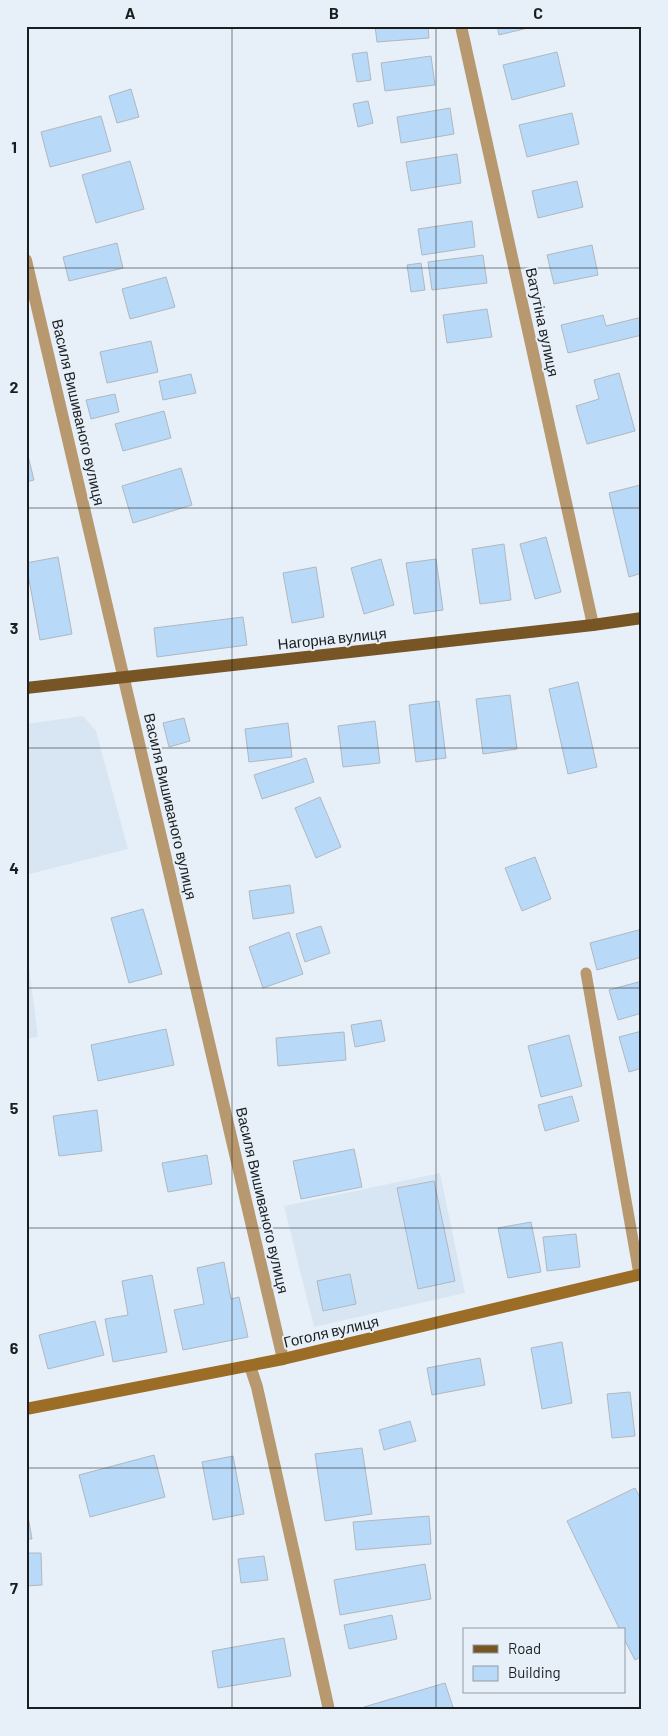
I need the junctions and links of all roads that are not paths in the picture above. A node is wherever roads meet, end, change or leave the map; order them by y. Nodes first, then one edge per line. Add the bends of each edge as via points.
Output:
1 (462, 26) edge
2 (26, 260) edge
3 (642, 618) edge
4 (593, 625) junction
5 (124, 677) junction
6 (26, 688) edge
7 (586, 973) dead end
8 (640, 1274) edge
9 (283, 1359) junction
10 (250, 1366) junction
11 (26, 1409) edge
12 (329, 1710) edge

1 - 4 street, Ватутіна вулиця
2 - 5 street, Василя Вишиваного вулиця
3 - 4 main road, Нагорна вулиця
4 - 5 main road, Нагорна вулиця
5 - 6 main road, Нагорна вулиця
5 - 9 street, Василя Вишиваного вулиця
7 - 8 lane
8 - 9 main road, Гоголя вулиця
9 - 10 main road, Гоголя вулиця
10 - 11 main road, Гоголя вулиця
10 - 12 street

